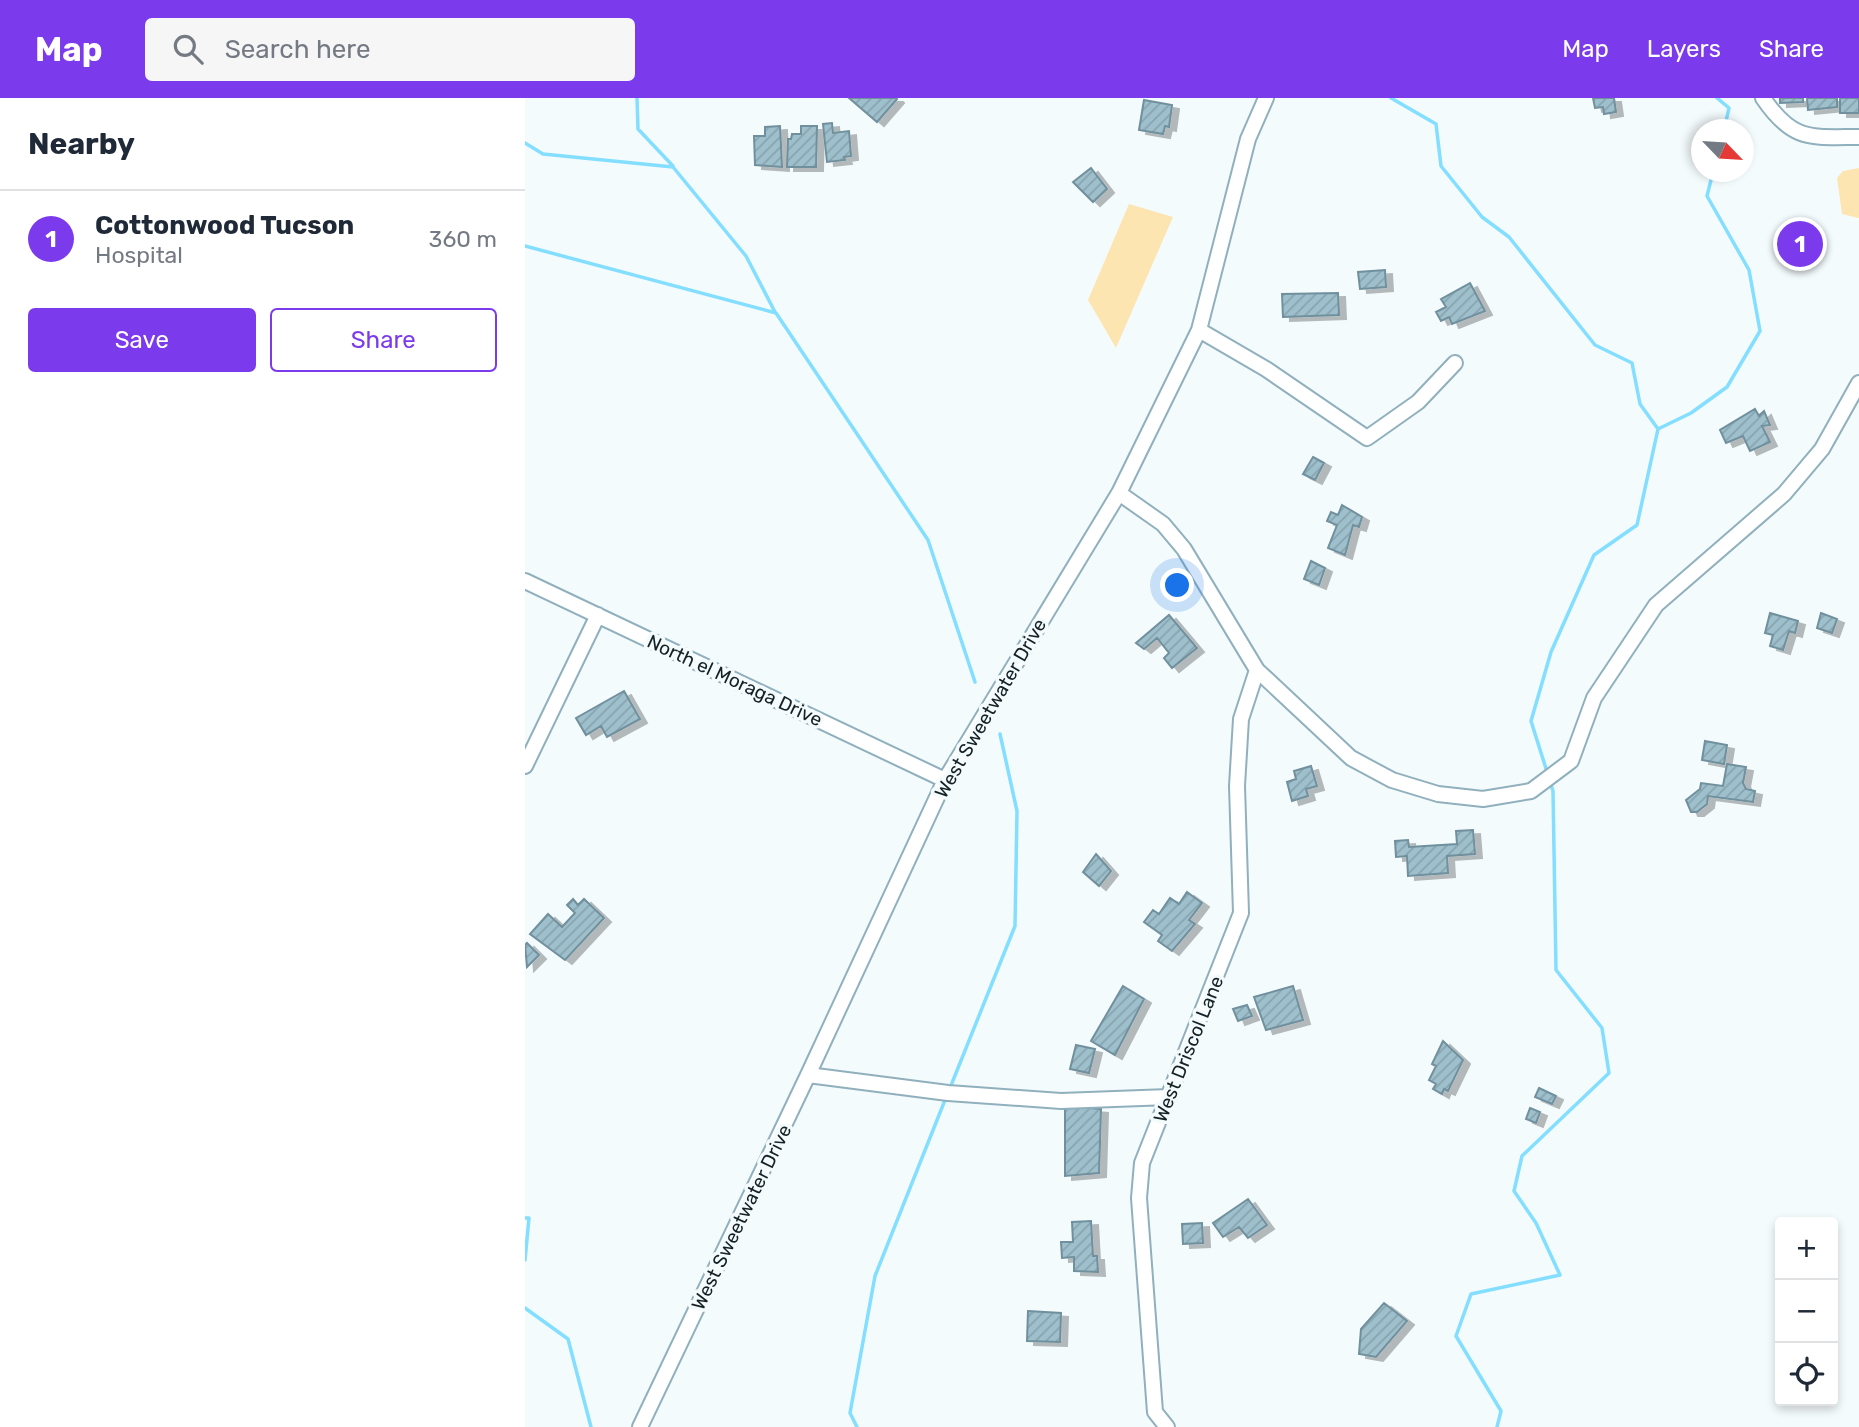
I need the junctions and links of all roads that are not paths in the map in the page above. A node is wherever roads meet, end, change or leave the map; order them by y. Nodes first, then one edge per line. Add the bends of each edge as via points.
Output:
1 (1266, 98) edge
2 (1763, 98) edge
3 (1859, 137) edge
4 (1199, 330) junction
5 (1455, 363) dead end
6 (1859, 383) edge
7 (1119, 493) junction
8 (525, 581) edge
9 (598, 615) junction
10 (1257, 670) junction
11 (525, 766) edge
12 (944, 780) junction
13 (808, 1075) junction
14 (1169, 1097) junction
15 (640, 1427) edge
16 (1167, 1427) edge

1 - 4 street, West Sweetwater Drive via 1248,139
2 - 3 street via 1791,131 1812,137
4 - 5 street via 1367,438 1418,402
4 - 7 street, West Sweetwater Drive
6 - 10 street via 1822,449 1784,494 1657,605 1594,698 1571,761 1531,791 1483,799 1438,794 1392,780 1351,758
7 - 10 street via 1163,524 1184,550
7 - 12 street, West Sweetwater Drive
8 - 9 street, North el Moraga Drive
9 - 11 street
9 - 12 street, North el Moraga Drive
10 - 14 street, West Driscol Lane via 1241,719 1237,786 1241,914
12 - 13 street, West Sweetwater Drive
13 - 14 street via 948,1093 1061,1101
13 - 15 street, West Sweetwater Drive
14 - 16 street, West Driscol Lane via 1142,1163 1139,1198 1156,1412

